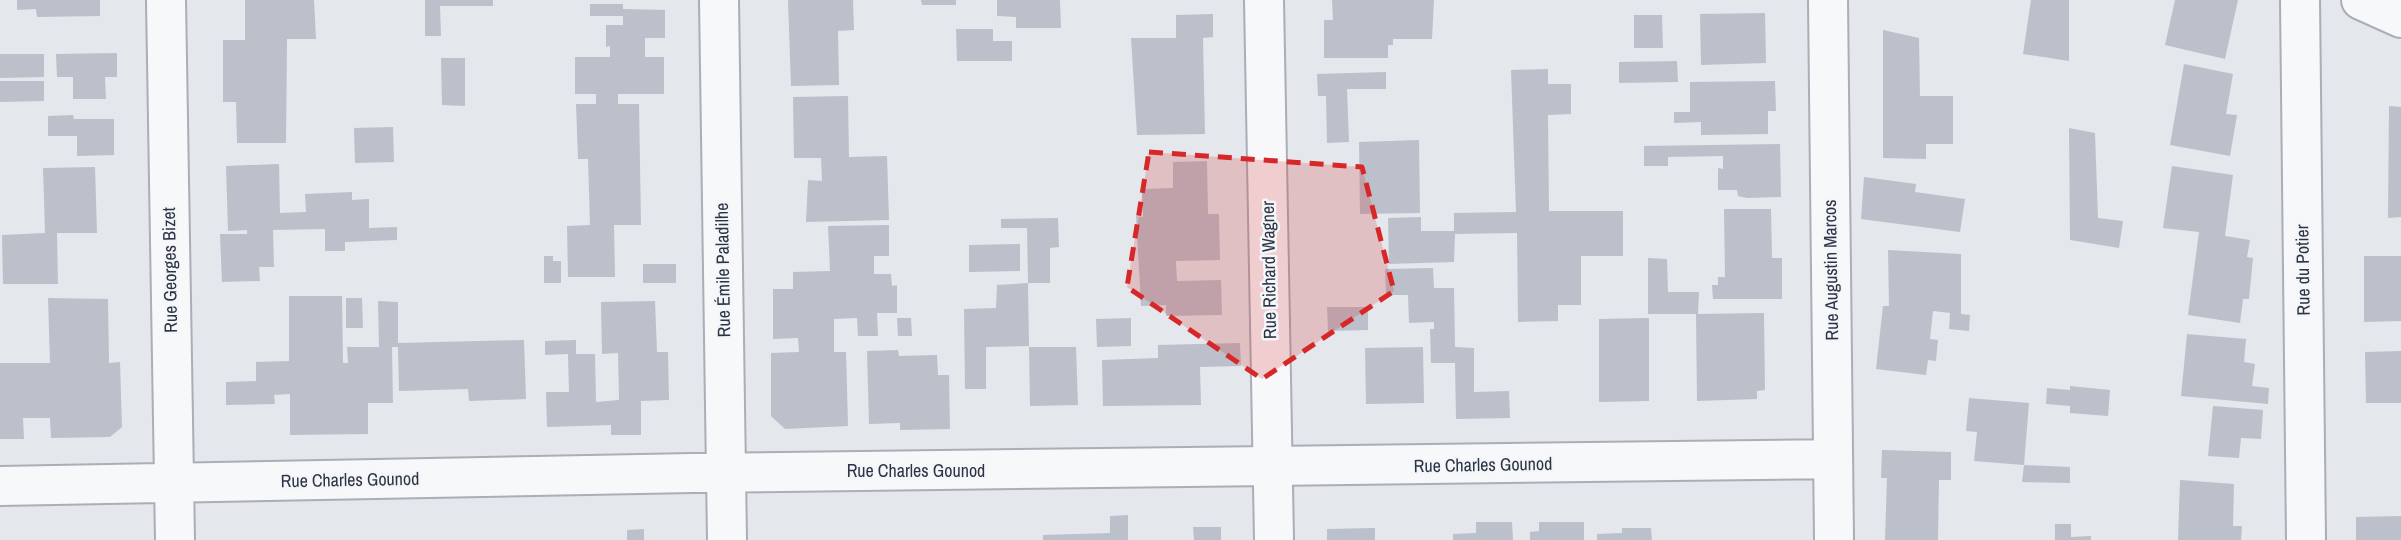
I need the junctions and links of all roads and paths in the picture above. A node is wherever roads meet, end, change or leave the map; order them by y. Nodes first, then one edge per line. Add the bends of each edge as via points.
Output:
1 (166, 0) edge
2 (719, 0) edge
3 (1264, 0) edge
4 (1828, 0) edge
5 (2300, 0) edge
6 (2361, 0) edge
7 (2401, 18) edge
8 (1833, 459) junction
9 (1273, 468) junction
10 (726, 472) junction
11 (172, 482) junction
12 (0, 486) edge
13 (175, 540) edge
14 (727, 540) edge
15 (1273, 540) edge
16 (1834, 540) edge
17 (2306, 540) edge

1 - 11 street, Rue Georges Bizet
2 - 10 street, Rue Émile Paladilhe
3 - 9 street, Rue Richard Wagner
4 - 8 street, Rue Augustin Marcos
5 - 17 street, Rue du Potier
6 - 7 street
8 - 9 street, Rue Charles Gounod
8 - 16 street, Rue Augustin Marcos
9 - 10 street, Rue Charles Gounod
9 - 15 street, Rue Richard Wagner
10 - 11 street, Rue Charles Gounod
10 - 14 street, Rue Émile Paladilhe
11 - 12 street, Rue Charles Gounod
11 - 13 street, Rue Georges Bizet

